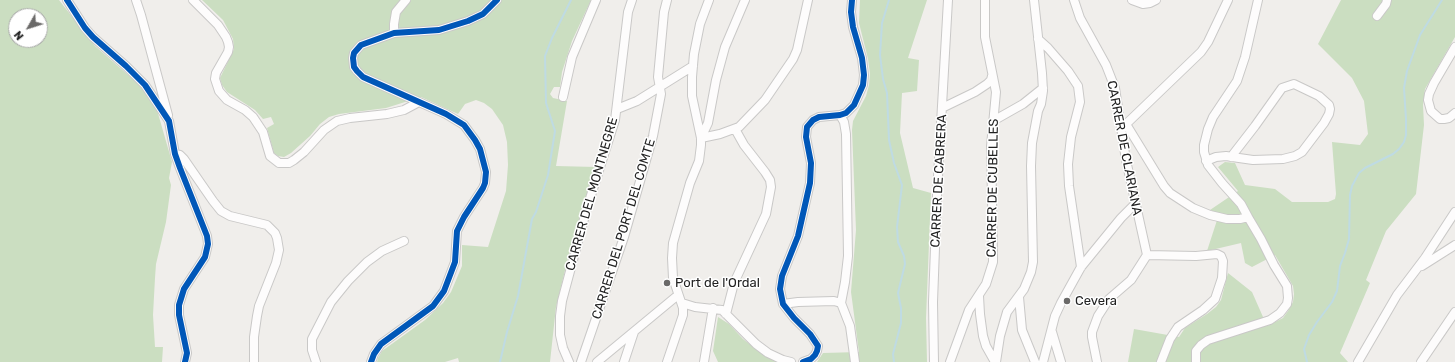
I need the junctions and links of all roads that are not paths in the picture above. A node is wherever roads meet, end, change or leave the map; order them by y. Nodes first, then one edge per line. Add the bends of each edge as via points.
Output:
1 (66, 0) edge
2 (136, 0) edge
3 (193, 0) edge
4 (406, 0) edge
5 (497, 0) edge
6 (596, 0) edge
7 (632, 0) edge
8 (667, 0) edge
9 (709, 0) edge
10 (745, 0) edge
11 (808, 0) edge
12 (852, 0) edge
13 (948, 0) edge
14 (985, 0) edge
15 (1034, 0) edge
16 (1074, 0) edge
17 (1132, 0) edge
18 (1156, 0) edge
19 (1228, 0) edge
20 (1258, 0) edge
21 (1387, 0) edge
22 (1377, 16) dead end
23 (394, 33) junction
24 (1038, 39) junction
25 (1455, 48) edge
26 (693, 66) junction
27 (992, 76) junction
28 (660, 86) junction
29 (1042, 88) junction
30 (563, 97) dead end
31 (419, 102) junction
32 (942, 108) junction
33 (617, 110) junction
34 (1455, 113) edge
35 (840, 115) junction
36 (169, 121) junction
37 (994, 121) junction
38 (1124, 126) junction
39 (735, 129) junction
40 (701, 138) junction
41 (175, 154) junction
42 (1231, 157) junction
43 (1206, 160) junction
44 (1135, 204) junction
45 (1455, 212) edge
46 (1248, 217) junction
47 (404, 241) dead end
48 (1455, 245) edge
49 (1147, 255) junction
50 (1081, 267) junction
51 (1417, 269) junction
52 (979, 296) junction
53 (1019, 297) junction
54 (680, 299) junction
55 (841, 303) junction
56 (783, 304) junction
57 (713, 308) junction
58 (1455, 312) edge
59 (726, 314) junction
60 (1052, 330) junction
61 (634, 331) junction
62 (185, 362) edge
63 (254, 362) edge
64 (316, 362) edge
65 (371, 362) edge
66 (569, 362) edge
67 (581, 362) edge
68 (597, 362) edge
69 (624, 362) edge
70 (667, 362) edge
71 (704, 362) edge
72 (791, 362) edge
73 (803, 362) edge
74 (855, 362) edge
75 (934, 362) edge
76 (950, 362) edge
77 (995, 362) edge
78 (1035, 362) edge
79 (1043, 362) edge
80 (1061, 362) edge
81 (1097, 362) edge
82 (1161, 362) edge
83 (1196, 362) edge
84 (1358, 362) edge
85 (1421, 362) edge

1 - 36 street via 93,37 145,85
2 - 36 street
3 - 31 street via 218,25 228,42 228,52 216,73 219,91 227,100 253,117 263,132 270,156 279,163 294,160 324,130 337,121 387,114 404,110
4 - 23 street via 396,12
5 - 23 street via 478,17 450,27
6 - 30 street via 572,57
7 - 33 street, CARRER DEL MONTNEGRE via 628,12
8 - 28 street, CARRER DEL PORT DEL COMTE via 658,77
9 - 26 street via 700,24
10 - 40 street via 725,47 708,123
11 - 39 street via 793,59 765,100
12 - 35 street via 853,27 862,58 863,80 854,105
13 - 32 street, CARRER DE CABRERA
14 - 27 street, CARRER DE CUBELLES via 985,37
15 - 24 street
16 - 38 street, CARRER DE CLARIANA via 1080,18 1112,78
17 - 18 street via 1144,4
19 - 38 street via 1201,52
20 - 43 street via 1237,81 1208,128 1204,145
21 - 22 street
23 - 31 street via 358,47 353,58 354,67 363,77
24 - 29 street
24 - 50 street via 1068,71 1078,86 1080,102 1070,137 1068,164
25 - 34 street via 1434,83 1428,100 1431,111 1440,119 1449,118
26 - 28 street
26 - 40 street via 692,96
27 - 32 street via 987,84 975,92
27 - 37 street, CARRER DE CUBELLES via 996,92
28 - 33 street
28 - 67 street, CARRER DEL PORT DEL COMTE via 660,103 647,158 624,237
29 - 37 street via 1023,104
29 - 53 street via 1042,104 1038,111 1032,144 1033,262 1028,281
31 - 65 street via 446,114 464,125 471,133 483,157 485,183 457,231 455,262 444,291 433,306 381,344
32 - 75 street, CARRER DE CABRERA via 933,294
33 - 66 street, CARRER DEL MONTNEGRE via 562,300 560,336
35 - 55 street via 846,134 848,249
35 - 56 street via 819,117 812,120 807,127 806,137 812,173 798,236 782,276 780,289
36 - 41 street
37 - 52 street, CARRER DE CUBELLES via 991,146 993,262
38 - 44 street, CARRER DE CLARIANA via 1126,160
38 - 46 street via 1170,193 1193,208 1210,215 1227,219
39 - 40 street
39 - 59 street via 744,145 766,172 771,187 766,214 734,283
40 - 54 street via 699,161 673,243 673,278
41 - 62 street via 208,244 205,257 186,286 179,305 187,353
41 - 63 street via 184,159 221,211 267,226 277,238 279,250 276,263 257,316
42 - 42 street via 1282,88 1294,84 1319,96 1328,105 1329,114 1324,123 1302,152 1295,156 1282,160
42 - 43 street
43 - 46 street via 1241,204
44 - 49 street, CARRER DE CLARIANA
44 - 50 street
45 - 51 street
46 - 83 street via 1287,286 1287,304 1270,320 1208,340 1198,347 1195,354
47 - 64 street via 382,251 367,262 331,302 312,339
48 - 51 street
49 - 81 street via 1130,280 1109,299 1098,316 1092,332
49 - 82 street via 1217,254 1223,261 1222,278 1215,299 1178,327
50 - 60 street via 1061,303
51 - 84 street via 1397,295
52 - 76 street, CARRER DE CUBELLES via 966,318
52 - 77 street via 983,336
53 - 77 street via 1007,312
53 - 78 street via 1022,330
54 - 57 street via 695,306
54 - 61 street
54 - 70 street via 683,314
55 - 56 street via 834,301
55 - 74 street via 850,326
56 - 73 street via 818,346 815,355
57 - 59 street
57 - 71 street
58 - 85 street
59 - 72 street via 756,344 773,355
60 - 79 street
60 - 80 street
61 - 68 street
61 - 69 street

